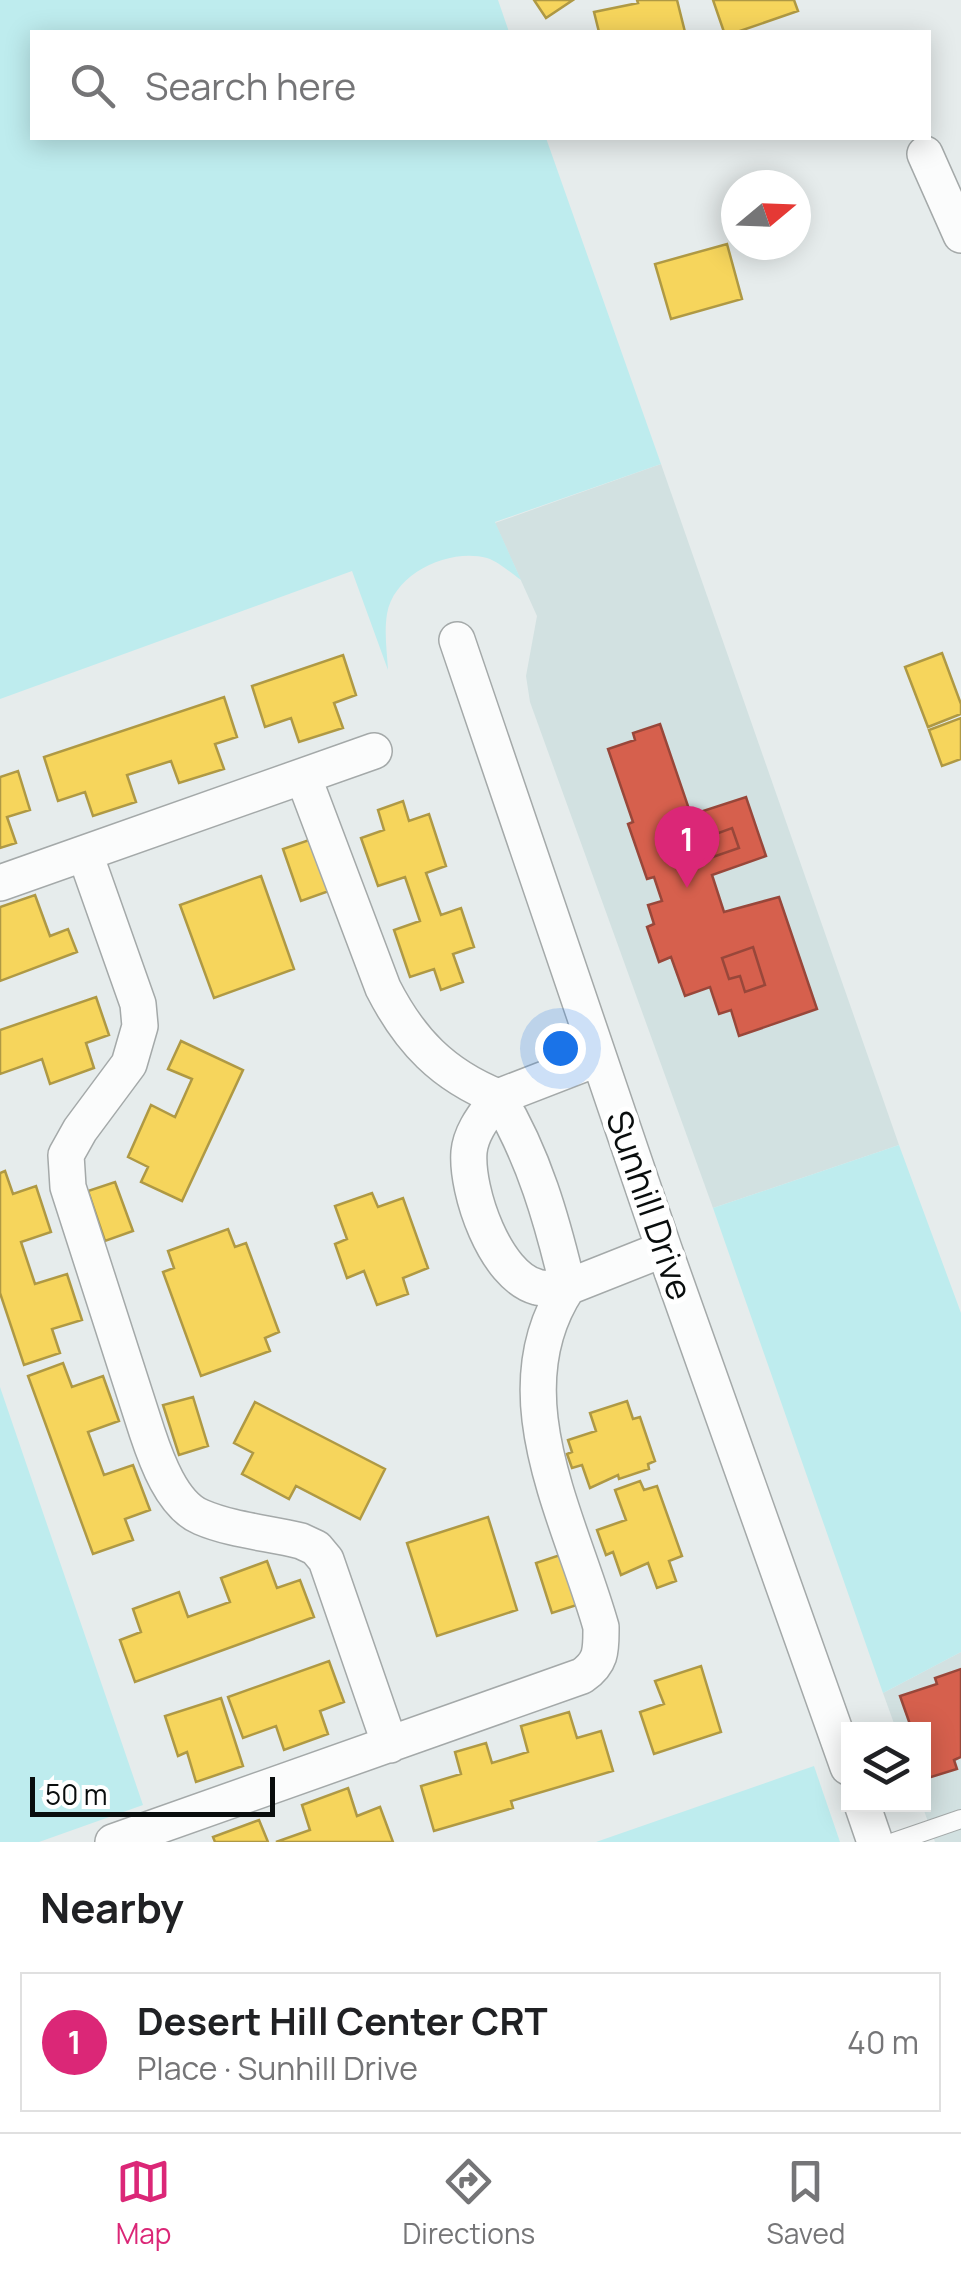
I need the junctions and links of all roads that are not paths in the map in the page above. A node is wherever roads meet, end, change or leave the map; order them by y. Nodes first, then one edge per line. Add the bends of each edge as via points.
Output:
1 (924, 154) dead end
2 (961, 235) edge
3 (458, 640) dead end
4 (374, 750) dead end
5 (303, 776) junction
6 (84, 854) junction
7 (0, 883) edge
8 (599, 1058) junction
9 (498, 1097) junction
10 (664, 1249) junction
11 (568, 1287) junction
12 (390, 1745) junction
13 (841, 1747) edge
14 (865, 1812) edge
15 (961, 1819) edge
16 (113, 1842) edge
17 (876, 1842) edge
18 (894, 1842) edge

1 - 2 street
3 - 8 street, Sunhill Drive
4 - 5 street
5 - 6 street
5 - 9 street via 398,1016 418,1044 466,1084
6 - 7 street
6 - 12 street via 140,1026 129,1064 66,1155 68,1187 152,1446 181,1500 199,1517 301,1541 326,1560
8 - 9 street
8 - 10 street, Sunhill Drive
9 - 11 street via 550,1214
9 - 11 street via 471,1144 477,1205 499,1258 516,1276 537,1287
10 - 11 street
10 - 13 street, Sunhill Drive
11 - 12 street via 541,1355 538,1424 601,1627 601,1656 582,1676
12 - 16 street
14 - 17 street
15 - 18 lane

